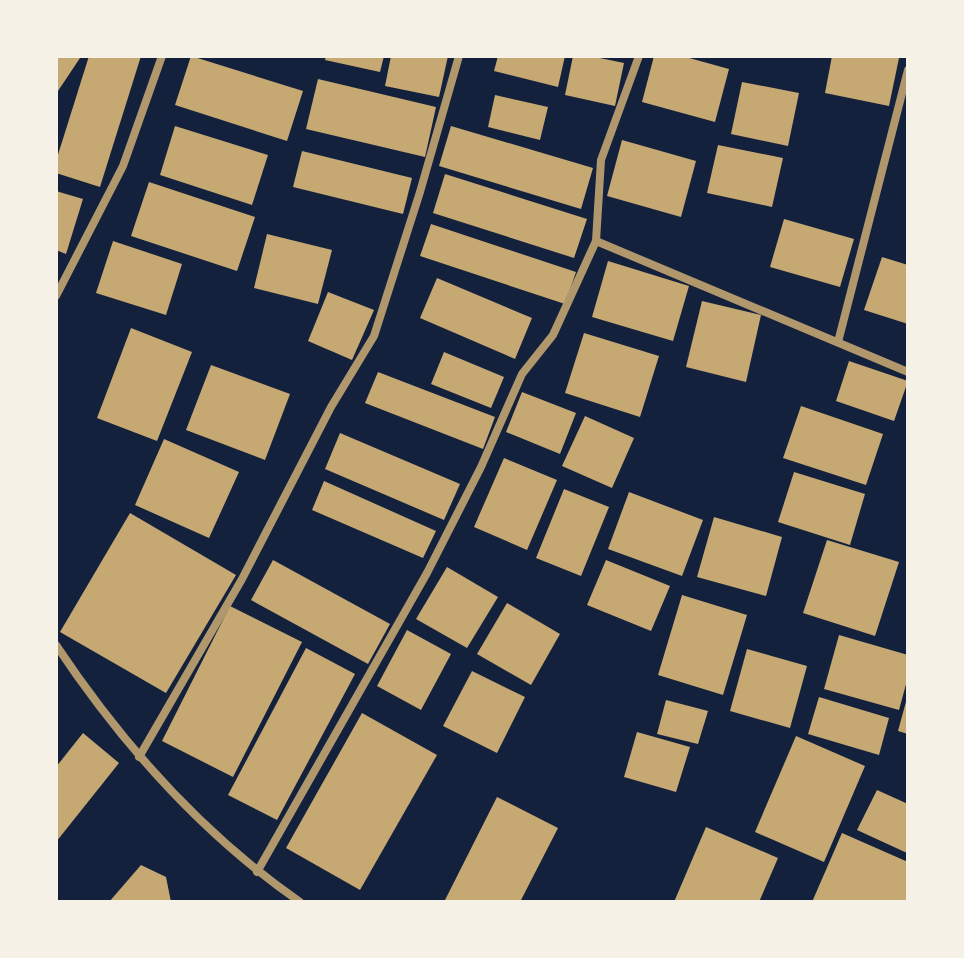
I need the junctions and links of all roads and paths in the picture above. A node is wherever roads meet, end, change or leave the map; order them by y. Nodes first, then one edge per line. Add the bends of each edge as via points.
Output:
1 (162, 56) edge
2 (459, 56) edge
3 (639, 56) edge
4 (908, 70) edge
5 (596, 241) junction
6 (56, 296) edge
7 (838, 342) junction
8 (908, 372) edge
9 (56, 645) edge
10 (139, 757) junction
11 (257, 872) junction
12 (300, 902) edge

1 - 6 street via 123,166
2 - 10 street via 374,336
3 - 5 street via 601,160
4 - 7 street
5 - 7 street
5 - 11 street via 553,335 522,374 427,573
7 - 8 street
9 - 10 street
10 - 11 street
11 - 12 street

